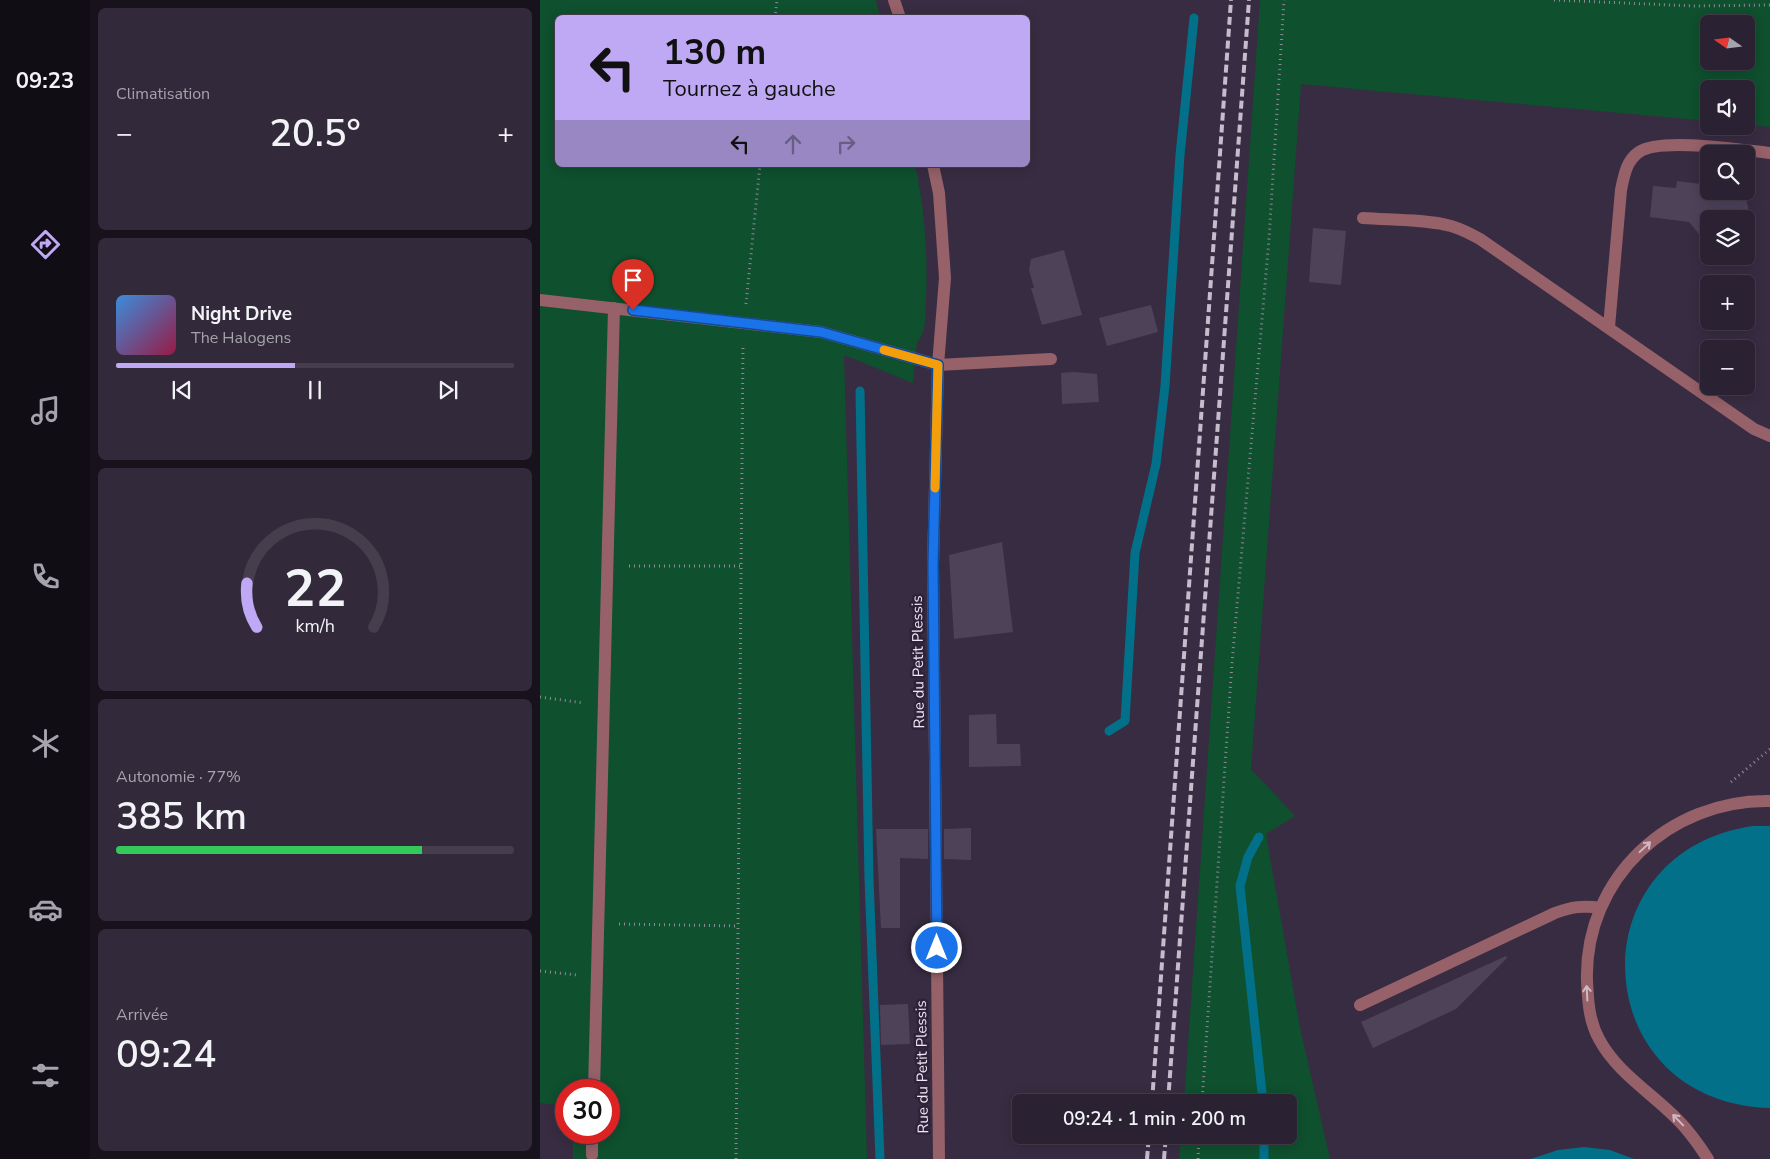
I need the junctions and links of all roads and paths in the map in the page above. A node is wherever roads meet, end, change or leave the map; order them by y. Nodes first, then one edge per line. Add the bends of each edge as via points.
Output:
1 (777, 0) edge
2 (894, 0) edge
3 (1284, 0) edge
4 (1554, 0) edge
5 (1770, 5) edge
6 (775, 15) edge
7 (899, 15) edge
8 (1770, 152) edge
9 (760, 167) edge
10 (933, 167) edge
11 (1363, 218) dead end
12 (540, 300) edge
13 (614, 308) junction
14 (744, 322) junction
15 (1609, 327) junction
16 (1051, 358) dead end
17 (938, 365) junction
18 (1770, 436) edge
19 (607, 566) junction
20 (741, 566) junction
21 (540, 697) edge
22 (604, 705) junction
23 (1770, 801) edge
24 (1601, 908) junction
25 (598, 923) junction
26 (738, 926) junction
27 (540, 971) edge
28 (596, 978) junction
29 (1360, 1005) dead end
30 (594, 1079) edge
31 (1203, 1094) edge
32 (592, 1144) edge
33 (1199, 1144) edge
34 (592, 1155) dead end
35 (736, 1159) edge
36 (940, 1159) edge
37 (1198, 1159) edge
38 (1708, 1159) edge

1 - 6 path
2 - 7 street
3 - 31 path via 1269,239 1232,663
4 - 5 path via 1694,6
8 - 15 street via 1660,146 1646,148 1631,160 1625,170 1621,190
9 - 14 path
10 - 17 street, Rue du Petit Plessis via 939,193 944,278
11 - 15 street via 1451,226 1466,232
12 - 13 street
13 - 14 street
13 - 19 street
14 - 17 street via 821,332
14 - 20 path
15 - 18 street via 1754,429
16 - 17 street
17 - 36 street, Rue du Petit Plessis via 933,565
19 - 20 path
19 - 22 street
20 - 26 path
21 - 22 path
22 - 25 street
24 -> 23 street via 1615,882 1635,856 1664,831 1720,805
24 - 29 street via 1586,905 1555,913
38 -> 24 street via 1678,1120 1629,1076 1599,1040 1591,1021 1586,967
25 - 26 path
25 - 28 street
26 - 35 path
27 - 28 path
28 - 30 street
32 - 34 street
33 - 37 path

